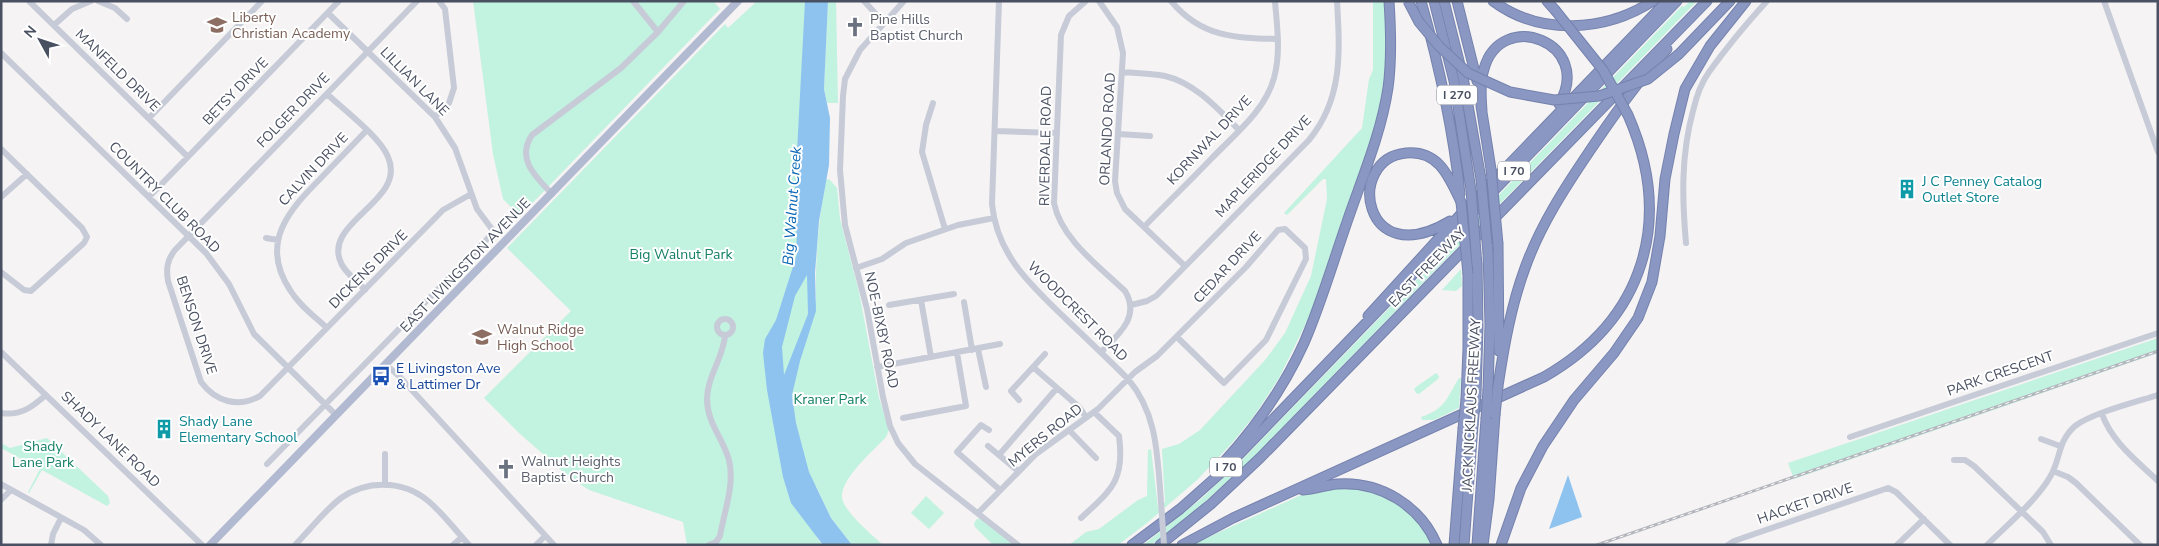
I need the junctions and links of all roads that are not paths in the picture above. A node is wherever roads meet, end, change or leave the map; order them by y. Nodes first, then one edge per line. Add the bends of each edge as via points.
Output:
1 (30, 1) edge
2 (91, 1) edge
3 (98, 1) edge
4 (262, 1) edge
5 (339, 1) edge
6 (416, 1) edge
7 (439, 1) edge
8 (634, 1) edge
9 (684, 1) edge
10 (738, 1) edge
11 (864, 1) edge
12 (904, 1) edge
13 (999, 1) edge
14 (1086, 1) edge
15 (1099, 1) edge
16 (1171, 1) edge
17 (1275, 1) edge
18 (1337, 1) edge
19 (1389, 1) edge
20 (1408, 1) edge
21 (1422, 1) edge
22 (1434, 1) edge
23 (1444, 1) edge
24 (1458, 1) edge
25 (1493, 1) edge
26 (1547, 1) edge
27 (1653, 1) edge
28 (1667, 1) edge
29 (1676, 1) edge
30 (1707, 1) edge
31 (1730, 1) edge
32 (1746, 1) edge
33 (1761, 1) edge
34 (1767, 1) edge
35 (2104, 1) edge
36 (328, 13) junction
37 (127, 19) dead end
38 (884, 23) junction
39 (54, 26) junction
40 (658, 32) junction
41 (1278, 39) junction
42 (368, 52) junction
43 (1, 53) edge
44 (1122, 72) junction
45 (1709, 72) junction
46 (327, 94) junction
47 (933, 103) dead end
48 (1482, 111) junction
49 (435, 117) junction
50 (149, 118) junction
51 (1239, 130) junction
52 (366, 131) junction
53 (996, 131) junction
54 (1057, 134) junction
55 (1118, 134) junction
56 (1150, 136) dead end
57 (1530, 142) junction
58 (1, 149) edge
59 (2158, 152) edge
60 (188, 157) junction
61 (27, 174) junction
62 (1665, 178) junction
63 (470, 194) junction
64 (552, 194) junction
65 (1, 197) edge
66 (149, 197) junction
67 (1461, 202) junction
68 (1461, 214) junction
69 (994, 218) junction
70 (1144, 227) junction
71 (945, 229) junction
72 (1648, 234) junction
73 (189, 237) junction
74 (266, 238) dead end
75 (278, 240) junction
76 (1686, 243) dead end
77 (1185, 266) junction
78 (856, 268) junction
79 (1, 272) edge
80 (366, 290) junction
81 (954, 294) dead end
82 (920, 300) junction
83 (964, 302) dead end
84 (889, 305) dead end
85 (1131, 305) junction
86 (327, 328) junction
87 (2158, 333) edge
88 (725, 336) dead end
89 (1177, 336) junction
90 (1350, 340) junction
91 (1000, 344) dead end
92 (975, 349) junction
93 (1, 352) edge
94 (957, 352) junction
95 (1101, 352) junction
96 (1045, 354) dead end
97 (932, 357) junction
98 (386, 365) junction
99 (877, 367) junction
100 (1033, 367) junction
101 (288, 368) junction
102 (1128, 379) junction
103 (1498, 386) junction
104 (986, 387) dead end
105 (1057, 388) junction
106 (46, 394) junction
107 (2158, 395) edge
108 (1019, 400) dead end
109 (325, 405) junction
110 (1094, 412) junction
111 (1, 413) edge
112 (2102, 414) junction
113 (336, 415) junction
114 (1086, 417) junction
115 (903, 418) dead end
116 (989, 430) dead end
117 (1069, 430) junction
118 (1850, 437) dead end
119 (2041, 439) dead end
120 (988, 446) dead end
121 (2060, 446) junction
122 (385, 454) dead end
123 (999, 455) junction
124 (1096, 458) dead end
125 (1954, 460) dead end
126 (267, 464) dead end
127 (2053, 471) junction
128 (1018, 472) junction
129 (2158, 481) edge
130 (1, 484) edge
131 (385, 485) junction
132 (11, 490) junction
133 (1000, 490) junction
134 (1290, 492) junction
135 (1, 500) edge
136 (2020, 510) junction
137 (979, 512) junction
138 (62, 518) junction
139 (1081, 518) dead end
140 (1924, 519) junction
141 (545, 536) junction
142 (462, 537) junction
143 (1136, 542) edge
144 (51, 545) edge
145 (101, 545) edge
146 (202, 545) edge
147 (210, 545) edge
148 (295, 545) edge
149 (453, 545) edge
150 (469, 545) edge
151 (536, 545) edge
152 (554, 545) edge
153 (709, 545) edge
154 (1018, 545) edge
155 (1160, 545) edge
156 (1164, 545) edge
157 (1182, 545) edge
158 (1437, 545) edge
159 (1454, 545) edge
160 (1464, 545) edge
161 (1477, 545) edge
162 (1483, 545) edge
163 (1501, 545) edge
164 (1728, 545) edge
165 (1897, 545) edge
166 (1950, 545) edge
167 (1987, 545) edge
168 (2051, 545) edge
169 (2140, 545) edge

1 - 39 street, MANFELD DRIVE
2 - 39 street via 72,9
3 - 37 street
4 - 50 street
5 - 36 street, BETSY DRIVE
6 - 42 street, FOLGER DRIVE
7 - 49 street via 445,9 454,88 449,103
8 - 40 street
9 - 40 street
10 - 64 main road, EAST LIVINGSTON AVENUE
11 - 38 street
12 - 38 street, NOE-BIXBY ROAD
13 - 53 street, WOODCREST ROAD
14 - 54 street, RIVERDALE ROAD via 1069,16 1061,35
15 - 44 street, ORLANDO ROAD via 1117,27 1123,53
16 - 41 street via 1190,19 1212,32 1243,38
17 - 41 street, KORNWAL DRIVE
18 - 77 street, MAPLERIDGE DRIVE via 1337,73 1334,96 1321,124
19 - 143 highway via 1391,55 1388,89 1304,342 1270,404 1230,455 1177,508
20 - 31 highway, bridge via 1419,22 1468,73 1510,92 1554,100 1599,96 1648,78 1679,54
21 - 67 highway via 1450,123
22 - 160 highway, JACK NICKLAUS FREEWAY / I 270, bridge via 1454,81 1471,190 1476,265 1476,395
23 - 161 highway, JACK NICKLAUS FREEWAY / I 270, bridge via 1463,77 1481,179 1488,252 1488,389
24 - 48 highway
25 - 27 highway via 1528,20 1571,26 1611,21
26 - 72 highway, bridge via 1594,57 1628,115 1646,165 1650,196
28 - 57 highway
29 - 90 highway, EAST FREEWAY / I 70
30 - 103 highway via 1630,91 1553,207 1524,268 1504,343
30 - 155 highway, EAST FREEWAY / I 70 via 1260,458 1212,504
32 - 62 highway via 1710,46 1685,89
33 - 45 street via 1718,53
34 - 45 street via 1729,43
35 - 59 street
36 - 42 street, LILLIAN LANE
36 - 60 street, BETSY DRIVE
38 - 78 street, NOE-BIXBY ROAD via 851,64 843,96 840,170 843,215
39 - 50 street, MANFELD DRIVE
40 - 64 street via 610,78 545,123 530,138 526,162
41 - 51 street, KORNWAL DRIVE via 1271,87 1258,109
42 - 46 street, FOLGER DRIVE
42 - 49 street, LILLIAN LANE
43 - 66 street, COUNTRY CLUB ROAD
44 - 51 street via 1161,75 1178,80 1204,97
44 - 55 street, ORLANDO ROAD
45 - 76 street via 1697,97 1685,142
46 - 52 street
46 - 73 street, FOLGER DRIVE
47 - 71 street via 922,152
48 - 57 highway via 1484,68 1497,48 1506,41 1524,36 1548,44 1565,63 1566,88 1560,102
48 - 103 highway, bridge via 1498,244
49 - 63 street, LILLIAN LANE via 455,148
50 - 60 street, MANFELD DRIVE
51 - 70 street, KORNWAL DRIVE
52 - 75 street, CALVIN DRIVE via 292,208
52 - 80 street via 389,157 390,180 343,235 338,252 344,268
53 - 54 street
53 - 69 street, WOODCREST ROAD
54 - 85 street, RIVERDALE ROAD via 1054,203 1059,219 1072,239 1125,291
55 - 56 street
55 - 70 street, ORLANDO ROAD via 1116,193 1125,209
57 - 68 highway
58 - 61 street
60 - 66 street, BETSY DRIVE
61 - 65 street
61 - 79 street via 87,236 84,243 28,291
62 - 72 highway
62 - 163 highway via 1652,282 1638,318 1614,353 1574,400 1543,446 1521,488
63 - 80 street, DICKENS DRIVE via 443,210
63 - 109 street, LILLIAN LANE via 494,232
64 - 98 main road, EAST LIVINGSTON AVENUE
66 - 73 street, COUNTRY CLUB ROAD
67 - 68 highway via 1442,166 1430,156 1418,153 1403,153 1386,161 1370,186 1370,200 1376,216 1388,229 1401,235 1433,231
67 - 159 highway, bridge via 1468,274 1468,323 1466,399
68 - 90 highway via 1375,306
69 - 71 street
69 - 95 street, WOODCREST ROAD via 1004,248 1020,273
70 - 77 street, ORLANDO ROAD
71 - 78 street via 906,243 882,259
72 - 134 highway via 1640,267 1623,305 1598,337 1567,364 1530,384
73 - 101 street, COUNTRY CLUB ROAD via 219,270 254,334
73 - 101 street, BENSON DRIVE via 172,254 166,271 206,390 226,401 248,402 265,392
74 - 75 street
75 - 86 street, CALVIN DRIVE via 279,266 285,283
77 - 85 street, MAPLERIDGE DRIVE via 1152,299
78 - 99 street, NOE-BIXBY ROAD
80 - 86 street, DICKENS DRIVE
81 - 82 street
82 - 84 street
82 - 97 street
83 - 92 street
85 - 95 street via 1127,324
86 - 101 street, DICKENS DRIVE
87 - 118 street, PARK CRESCENT
88 - 153 street via 707,402 712,423 728,457 731,476 720,536
89 - 89 street, CEDAR DRIVE via 1278,230 1285,230 1304,248 1306,259 1266,340 1224,383
89 - 102 street, CEDAR DRIVE
90 - 143 highway, EAST FREEWAY / I 70 via 1202,490
91 - 92 street
92 - 94 street
92 - 104 street
93 - 106 street, SHADY LANE ROAD
94 - 97 street
94 - 115 street via 966,406
95 - 102 street, WOODCREST ROAD
96 - 100 street
97 - 99 street
98 - 113 main road, EAST LIVINGSTON AVENUE
98 - 141 street
99 - 137 street, NOE-BIXBY ROAD via 890,426 901,448 919,467
100 - 105 street
100 - 108 street via 1012,391
101 - 109 street, COUNTRY CLUB ROAD
102 - 110 street, MYERS ROAD
102 - 156 street, WOODCREST ROAD, bridge via 1152,420
103 - 162 highway, bridge
105 - 114 street
105 - 123 street
106 - 111 street via 36,405 22,412
106 - 146 street, SHADY LANE ROAD
107 - 112 street
109 - 113 street, COUNTRY CLUB ROAD
109 - 126 street
110 - 114 street, MYERS ROAD
110 - 139 street via 1119,436 1119,471 1111,489
112 - 121 street via 2076,426
112 - 129 street via 2113,437
113 - 147 main road, EAST LIVINGSTON AVENUE
114 - 117 street, MYERS ROAD
116 - 133 street via 981,425 957,452
117 - 124 street
117 - 128 street, MYERS ROAD
119 - 121 street
120 - 123 street
121 - 127 street
122 - 131 street
123 - 128 street
125 - 136 street via 1971,464
127 - 136 street via 2042,488
127 - 169 street via 2068,477
128 - 133 street, MYERS ROAD
130 - 132 street
131 - 142 street via 402,487 423,497
131 - 148 street via 366,487 341,498
132 - 135 street
132 - 138 street
133 - 137 street, MYERS ROAD
134 - 157 highway
134 - 158 highway via 1339,484 1375,488 1395,496 1414,511
136 - 167 street
136 - 168 street via 2043,532
137 - 154 street, NOE-BIXBY ROAD
138 - 144 street
138 - 145 street via 84,530
140 - 164 street, HACKET DRIVE via 1890,489
140 - 165 street
140 - 166 street
141 - 151 street
141 - 152 street
142 - 149 street
142 - 150 street

